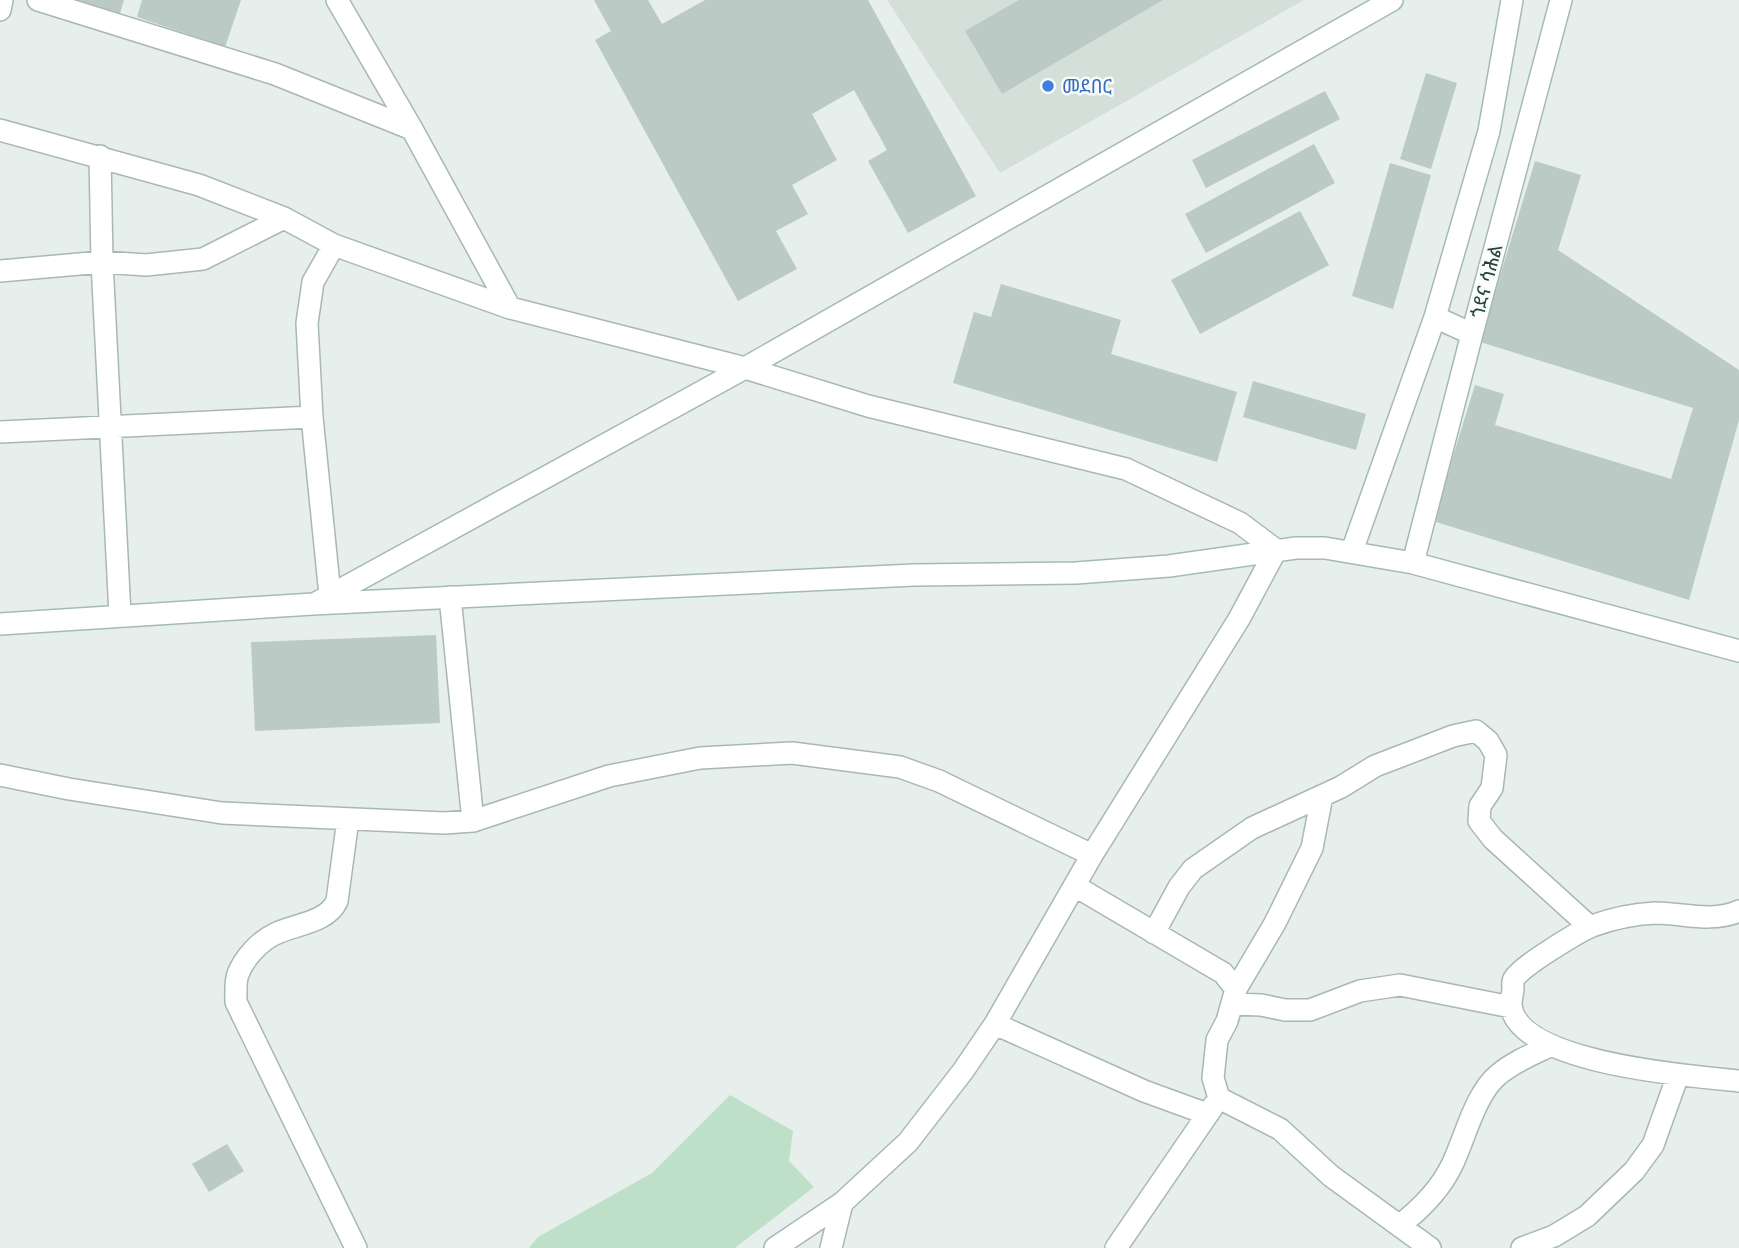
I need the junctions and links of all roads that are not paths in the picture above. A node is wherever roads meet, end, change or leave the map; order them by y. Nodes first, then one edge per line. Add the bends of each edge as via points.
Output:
1 (2, 0) edge
2 (38, 0) edge
3 (337, 0) edge
4 (1392, 0) edge
5 (1512, 0) edge
6 (1561, 0) edge
7 (0, 10) edge
8 (412, 129) junction
9 (0, 130) edge
10 (1489, 131) junction
11 (1522, 144) junction
12 (100, 156) junction
13 (284, 218) junction
14 (334, 245) junction
15 (102, 262) junction
16 (0, 271) edge
17 (510, 308) junction
18 (1435, 317) junction
19 (1472, 334) junction
20 (745, 368) junction
21 (312, 417) junction
22 (112, 428) junction
23 (0, 432) edge
24 (1276, 550) junction
25 (1352, 551) junction
26 (1413, 563) junction
27 (450, 597) junction
28 (321, 600) junction
29 (120, 615) junction
30 (0, 624) edge
31 (1739, 651) edge
32 (0, 775) edge
33 (1322, 796) junction
34 (348, 819) junction
35 (473, 821) junction
36 (1092, 855) junction
37 (1075, 886) junction
38 (1739, 911) edge
39 (1590, 926) junction
40 (1154, 933) junction
41 (1234, 996) junction
42 (1511, 1007) junction
43 (995, 1024) junction
44 (1550, 1046) junction
45 (1678, 1075) junction
46 (1739, 1080) edge
47 (1213, 1106) junction
48 (842, 1203) junction
49 (1400, 1225) junction
50 (356, 1248) edge
51 (775, 1248) edge
52 (831, 1248) edge
53 (1116, 1248) edge
54 (1430, 1248) edge
55 (1522, 1248) edge

1 - 7 street
2 - 8 street via 275,74
3 - 8 street
4 - 20 street
5 - 10 street, ጎደና ሳሕል
6 - 11 street, ጎደና ሳሕል
8 - 17 street
9 - 12 street
10 - 11 street
10 - 18 street, ጎደና ሳሕል
11 - 19 street, ጎደና ሳሕል
12 - 13 street via 199,185
12 - 15 street
13 - 14 street
13 - 15 street via 203,259 146,265
14 - 17 street
14 - 21 street via 313,282 307,323
15 - 16 street
15 - 22 street
17 - 20 street
18 - 19 street
18 - 25 street, ጎደና ሳሕል
19 - 26 street, ጎደና ሳሕል
20 - 24 street via 868,406 1126,470 1240,523
20 - 28 street
21 - 22 street
21 - 28 street
22 - 23 street
22 - 29 street
24 - 25 street
24 - 27 street via 1169,566 1076,573 914,575
24 - 36 street via 1239,619
25 - 26 street
26 - 31 street
27 - 28 street
27 - 35 street
28 - 29 street
29 - 30 street
32 - 34 street via 222,813
33 - 39 street via 1375,766 1476,731 1496,755 1492,788 1480,806 1479,821
33 - 40 street via 1252,828 1193,869
33 - 41 street via 1312,848
34 - 35 street
34 - 50 street via 334,908 310,923 274,934 254,948 238,975 236,1002
35 - 36 street via 608,776 700,758 792,753 901,767
36 - 37 street
37 - 40 street
37 - 43 street
38 - 39 street via 1728,916 1654,914
39 - 42 street via 1525,967 1514,979
40 - 41 street via 1223,973
41 - 42 street via 1285,1010 1310,1010 1360,991 1400,985
41 - 47 street via 1217,1040
42 - 44 street via 1522,1026
43 - 47 street via 1144,1091
43 - 48 street via 908,1142
44 - 45 street
44 - 49 street via 1499,1074 1485,1089 1438,1191
45 - 46 street
45 - 55 street via 1653,1145 1634,1171 1587,1216
47 - 49 street via 1280,1129 1331,1176
47 - 53 street
48 - 51 street
48 - 52 street
49 - 54 street

